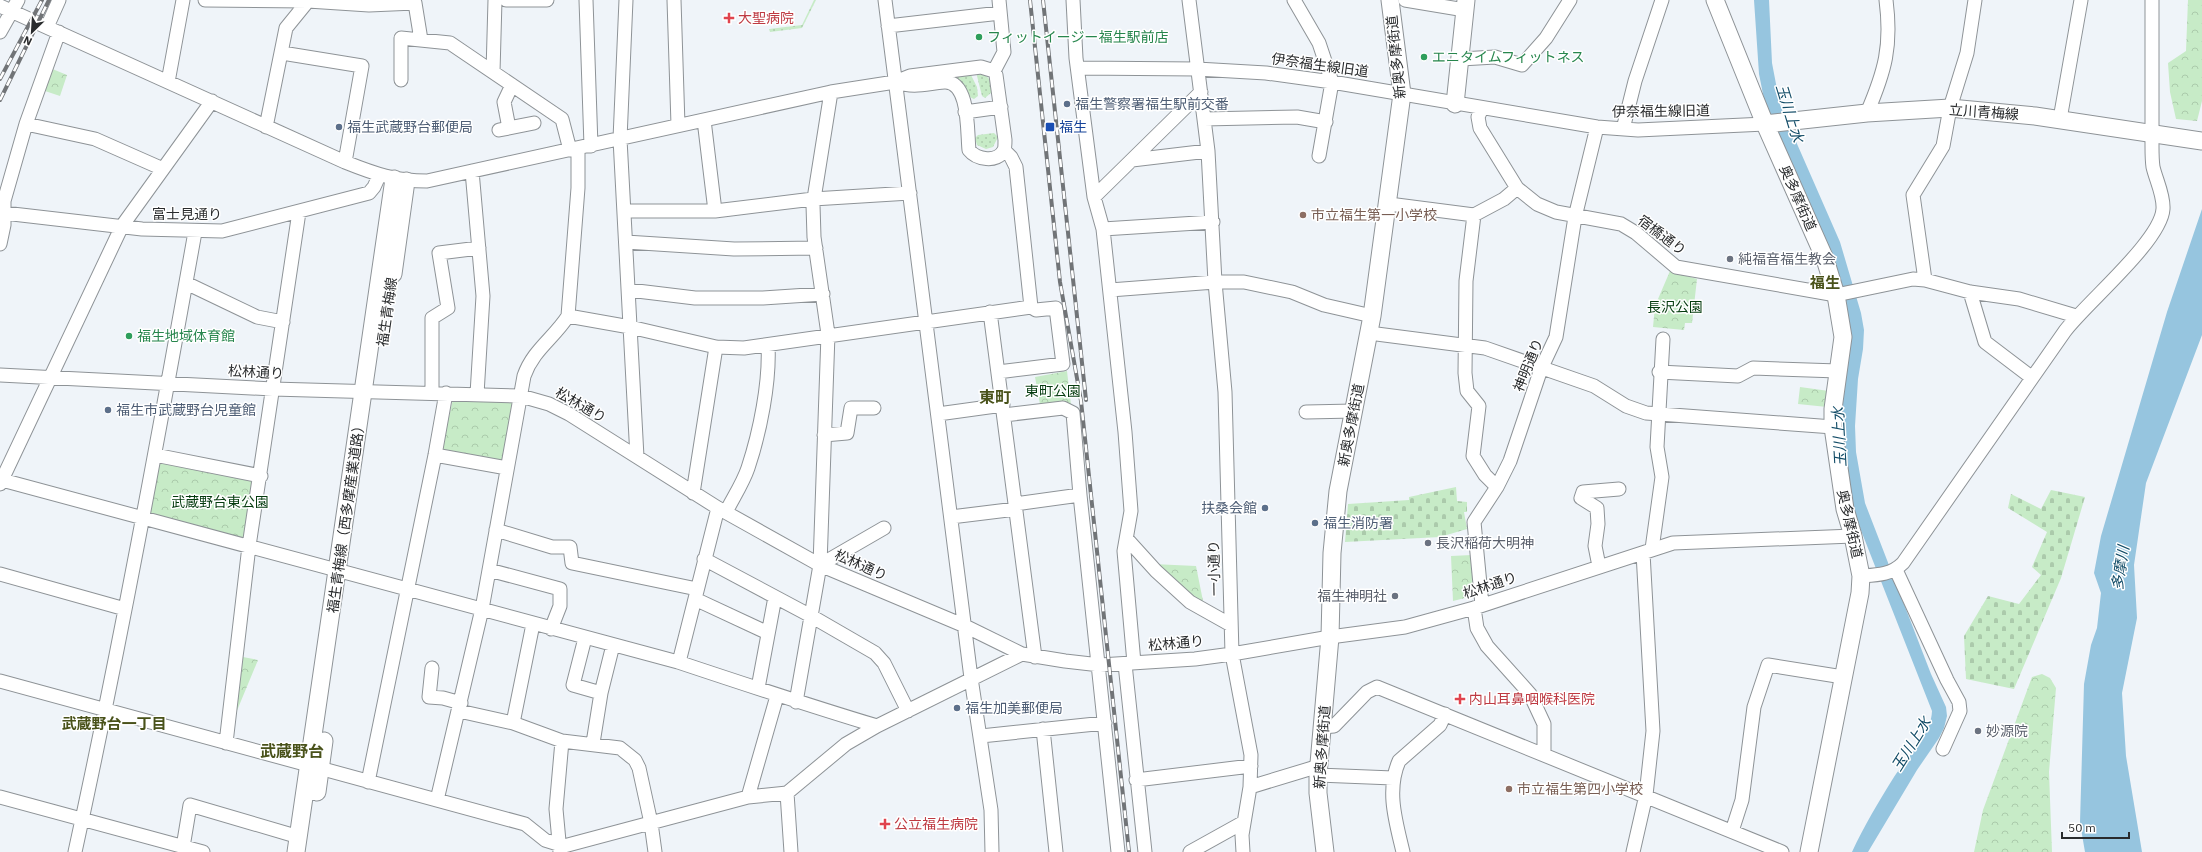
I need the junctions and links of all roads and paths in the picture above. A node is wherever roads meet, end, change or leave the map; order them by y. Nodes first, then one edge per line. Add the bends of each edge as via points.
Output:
1 (59, 0) edge
2 (183, 0) edge
3 (205, 0) edge
4 (495, 0) edge
5 (506, 0) edge
6 (547, 0) edge
7 (586, 0) edge
8 (626, 0) edge
9 (674, 0) edge
10 (885, 0) edge
11 (999, 0) edge
12 (1073, 0) edge
13 (1189, 0) edge
14 (1294, 0) edge
15 (1390, 0) edge
16 (1405, 0) edge
17 (1570, 0) edge
18 (1662, 0) edge
19 (1715, 0) edge
20 (1886, 0) edge
21 (1975, 0) edge
22 (2081, 0) edge
23 (308, 1) edge
24 (2148, 1) edge
25 (1466, 5) edge
26 (0, 6) edge
27 (16, 6) edge
28 (1000, 13) junction
29 (888, 26) junction
30 (0, 30) edge
31 (53, 30) junction
32 (420, 40) junction
33 (282, 53) junction
34 (1461, 59) junction
35 (1079, 68) junction
36 (1197, 70) junction
37 (994, 71) junction
38 (493, 72) junction
39 (401, 80) dead end
40 (168, 82) junction
41 (895, 82) junction
42 (1332, 82) junction
43 (512, 85) junction
44 (831, 92) junction
45 (1201, 92) junction
46 (1402, 94) junction
47 (212, 101) junction
48 (1455, 104) junction
49 (1001, 107) junction
50 (1482, 108) junction
51 (1950, 108) junction
52 (965, 112) junction
53 (1867, 113) junction
54 (1204, 119) junction
55 (704, 120) junction
56 (2060, 120) junction
57 (1326, 122) junction
58 (534, 123) dead end
59 (1767, 123) junction
60 (26, 124) junction
61 (678, 125) junction
62 (266, 127) junction
63 (1597, 127) junction
64 (1623, 129) junction
65 (2151, 133) junction
66 (620, 139) junction
67 (2198, 141) edge
68 (591, 146) junction
69 (574, 149) junction
70 (1004, 150) junction
71 (1208, 151) junction
72 (1319, 156) dead end
73 (1132, 160) junction
74 (345, 162) junction
75 (163, 169) junction
76 (472, 171) junction
77 (393, 179) junction
78 (1517, 188) junction
79 (910, 193) junction
80 (1094, 197) junction
81 (813, 199) junction
82 (1388, 204) junction
83 (624, 211) junction
84 (715, 211) junction
85 (299, 212) junction
86 (2, 213) edge
87 (1474, 215) junction
88 (1575, 217) junction
89 (1213, 222) junction
90 (122, 226) junction
91 (1103, 230) junction
92 (195, 232) junction
93 (626, 242) junction
94 (0, 244) edge
95 (479, 248) junction
96 (816, 248) junction
97 (1925, 280) junction
98 (1215, 282) junction
99 (186, 283) junction
100 (629, 290) junction
101 (1110, 290) junction
102 (1970, 292) junction
103 (823, 294) junction
104 (1838, 295) junction
105 (1031, 307) junction
106 (990, 312) junction
107 (568, 316) junction
108 (1372, 316) junction
109 (2076, 316) junction
110 (925, 321) junction
111 (283, 322) junction
112 (630, 326) junction
113 (1369, 333) junction
114 (828, 334) junction
115 (1663, 339) dead end
116 (768, 344) junction
117 (1465, 346) junction
118 (716, 347) junction
119 (1541, 369) junction
120 (1838, 371) junction
121 (998, 372) junction
122 (1659, 372) junction
123 (0, 375) edge
124 (50, 377) junction
125 (2031, 377) junction
126 (169, 383) junction
127 (273, 388) junction
128 (370, 391) junction
129 (432, 393) junction
130 (446, 393) junction
131 (477, 394) junction
132 (521, 396) junction
133 (874, 408) dead end
134 (1003, 410) junction
135 (1354, 411) junction
136 (1306, 412) dead end
137 (938, 414) junction
138 (1658, 414) junction
139 (1833, 426) junction
140 (824, 435) junction
141 (368, 442) joint
142 (435, 454) junction
143 (155, 455) junction
144 (637, 457) junction
145 (507, 468) junction
146 (261, 476) junction
147 (1, 482) edge
148 (1497, 487) junction
149 (1619, 489) dead end
150 (693, 493) junction
151 (1080, 495) junction
152 (1015, 506) junction
153 (722, 510) junction
154 (951, 517) junction
155 (144, 518) junction
156 (884, 528) dead end
157 (496, 530) junction
158 (1853, 536) junction
159 (1127, 539) junction
160 (250, 546) junction
161 (1647, 551) junction
162 (704, 559) junction
163 (820, 565) junction
164 (1599, 566) junction
165 (489, 570) junction
166 (1894, 571) junction
167 (344, 572) junction
168 (0, 574) edge
169 (1869, 575) junction
170 (408, 588) junction
171 (696, 594) junction
172 (775, 597) junction
173 (1478, 606) junction
174 (125, 609) junction
175 (482, 609) junction
176 (810, 616) junction
177 (533, 624) junction
178 (1231, 625) junction
179 (965, 626) junction
180 (551, 629) junction
181 (768, 633) junction
182 (1330, 637) junction
183 (585, 638) junction
184 (613, 645) junction
185 (1022, 654) junction
186 (1232, 654) junction
187 (1035, 657) junction
188 (680, 662) junction
189 (1129, 663) junction
190 (1100, 665) junction
191 (432, 668) dead end
192 (971, 678) junction
193 (1843, 678) junction
194 (0, 681) edge
195 (758, 688) junction
196 (601, 693) junction
197 (778, 696) junction
198 (796, 702) junction
199 (460, 707) junction
200 (106, 710) junction
201 (908, 711) junction
202 (1445, 714) junction
203 (513, 723) junction
204 (1105, 723) junction
205 (877, 726) junction
206 (1322, 727) junction
207 (1043, 730) junction
208 (981, 736) junction
209 (562, 741) junction
210 (226, 744) junction
211 (592, 744) junction
212 (1943, 749) dead end
213 (1544, 754) junction
214 (1251, 766) junction
215 (314, 767) junction
216 (1319, 770) junction
217 (1393, 778) junction
218 (1136, 780) junction
219 (368, 782) junction
220 (1250, 787) junction
221 (787, 793) junction
222 (1646, 795) junction
223 (0, 796) edge
224 (748, 797) junction
225 (437, 800) junction
226 (82, 819) junction
227 (1244, 822) junction
228 (651, 824) junction
229 (1732, 831) junction
230 (298, 844) edge
231 (183, 847) junction
232 (560, 849) edge
233 (1195, 851) edge
234 (75, 852) edge
235 (203, 852) edge
236 (308, 852) edge
237 (655, 852) edge
238 (791, 852) edge
239 (992, 852) edge
240 (1056, 852) edge
241 (1118, 852) edge
242 (1144, 852) edge
243 (1244, 852) edge
244 (1325, 852) edge
245 (1403, 852) edge
246 (1633, 852) edge
247 (1782, 852) edge
248 (1809, 852) edge

1 - 31 street
2 - 40 street
3 - 23 street
4 - 38 street
5 - 6 street
7 - 68 street
8 - 66 street
9 - 61 street
10 - 29 street
11 - 28 street
12 - 35 street
13 - 36 street, 一小通り
14 - 42 street via 1319,44
15 - 46 main road, 新奥多摩街道
16 - 25 street
17 - 34 street via 1546,38 1522,65 1495,58
18 - 64 street via 1635,81
19 - 59 main road, 奥多摩街道
20 - 53 street via 1886,60
21 - 51 street via 1967,53
22 - 56 street
23 - 32 street via 369,5 415,3
23 - 33 street via 286,28
24 - 65 street
25 - 34 main road
26 - 27 street
27 - 30 street
27 - 31 street
28 - 29 street
28 - 37 street via 1004,52
29 - 41 street
31 - 40 street
31 - 60 street
32 - 38 street via 450,44
32 - 39 street via 401,38
33 - 62 street
33 - 74 street via 362,66
34 - 48 main road
35 - 36 street, 伊奈福生線旧道
35 - 80 street
36 - 42 street, 伊奈福生線旧道 via 1266,73
36 - 45 street, 一小通り
37 - 41 street via 981,67 910,76
37 - 49 street
38 - 43 street
40 - 47 street
41 - 44 street
41 - 52 street via 911,87 946,82 951,84 961,91
41 - 79 street
42 - 46 street, 伊奈福生線旧道
42 - 57 street
43 - 58 street via 504,102 504,129
43 - 69 street via 562,119
44 - 55 street
44 - 81 street
45 - 54 street, 一小通り
45 - 73 street
46 - 48 street, 伊奈福生線旧道
46 - 82 main road, 新奥多摩街道
47 - 62 street
47 - 75 street
48 - 50 street, 伊奈福生線旧道
49 - 52 street
49 - 70 street
50 - 63 street, 伊奈福生線旧道
50 - 78 street, 宿橋通り via 1478,118 1480,128
51 - 53 main road, 立川青梅線
51 - 56 main road, 立川青梅線 via 2001,111
51 - 97 street via 1943,146 1913,195
52 - 70 street via 969,150 974,156 992,158 999,156
53 - 59 main road, 立川青梅線
54 - 57 street via 1297,117
54 - 71 street, 一小通り
55 - 61 street
55 - 84 street
56 - 65 main road, 立川青梅線
57 - 72 street
59 - 64 street, 伊奈福生線旧道
59 - 104 main road, 奥多摩街道 via 1825,258
60 - 75 street via 95,139
60 - 86 street
61 - 66 street
62 - 74 street
63 - 64 street, 伊奈福生線旧道
63 - 88 street, 神明通り
65 - 67 main road, 立川青梅線
65 - 109 street via 2153,165 2163,208 2161,220 2146,243 2101,293
66 - 68 street
66 - 83 street
68 - 69 street
69 - 76 street
69 - 107 street via 578,188
70 - 105 street via 1016,167
71 - 73 street
71 - 89 street, 一小通り
73 - 80 street
74 - 77 street
75 - 90 street
76 - 77 street via 427,181
76 - 95 street
77 - 85 street, 富士見通り via 374,187 368,193
77 - 128 main road, 福生青梅線
78 - 87 street via 1504,199
78 - 88 street, 宿橋通り via 1537,204
79 - 81 street
79 - 110 street
80 - 91 street
81 - 84 street
81 - 96 street
82 - 87 street
82 - 108 main road, 新奥多摩街道
83 - 84 street
83 - 93 street
85 - 92 street, 富士見通り via 222,231
85 - 111 street
86 - 90 street, 富士見通り
86 - 94 street
87 - 117 street via 1466,281
88 - 104 street, 宿橋通り via 1621,224 1636,233 1676,267
88 - 119 street, 神明通り via 1556,337
89 - 91 street
89 - 98 street, 一小通り
90 - 92 street, 富士見通り
90 - 124 street
91 - 101 street
92 - 99 street
93 - 96 street via 734,249
93 - 100 street
95 - 129 street via 439,253 448,308 432,318
95 - 131 street via 483,296
96 - 103 street
97 - 102 street
97 - 104 street via 1913,279
98 - 101 street
98 - 108 street via 1244,282 1268,286 1292,292 1324,305
98 - 178 street, 一小通り via 1225,392
99 - 111 street via 257,317
99 - 126 street
100 - 103 street via 695,298 763,298
100 - 112 street
101 - 159 street via 1131,511
102 - 109 street via 2019,298
102 - 125 street via 1986,342
103 - 114 street
104 - 120 main road, 奥多摩街道 via 1843,336
105 - 106 street
105 - 121 street via 1036,310 1056,308 1063,364
106 - 110 street
106 - 121 street
107 - 112 street
107 - 132 street via 556,334 543,344 532,358 524,376
108 - 113 main road, 新奥多摩街道
109 - 125 street
110 - 114 street
110 - 137 street
111 - 127 street
112 - 118 street
112 - 144 street
113 - 117 street
113 - 135 main road, 新奥多摩街道
114 - 116 street
114 - 140 street
115 - 122 street
116 - 118 street via 744,348
116 - 153 street via 769,370 753,451 747,470
117 - 119 street via 1485,348
117 - 148 street via 1467,391 1479,406 1473,456 1485,475
118 - 150 street
119 - 138 street via 1594,386 1636,411
119 - 148 street, 神明通り via 1510,461
120 - 122 street via 1752,368 1738,376
120 - 139 main road, 奥多摩街道
121 - 134 street
122 - 138 street
123 - 124 street, 松林通り
124 - 126 street, 松林通り
124 - 147 street
125 - 166 street via 1921,539
126 - 127 street, 松林通り
126 - 143 street
127 - 128 street, 松林通り
127 - 146 street
128 - 129 street, 松林通り
128 - 141 main road, 福生青梅線
128 - 167 main road, 福生青梅線（西多摩産業道路）
129 - 130 street, 松林通り
130 - 131 street, 松林通り
130 - 142 street
131 - 132 street, 松林通り
132 - 144 street, 松林通り via 549,404 569,414
132 - 145 street
133 - 140 street via 851,408 847,433
134 - 137 street
134 - 151 street via 1063,408 1073,413
134 - 152 street
135 - 136 street
135 - 182 main road, 新奥多摩街道 via 1338,491 1332,553
137 - 154 street
138 - 139 street
138 - 161 street via 1656,447 1662,477
139 - 158 main road, 奥多摩街道 via 1840,485
140 - 163 street
141 - 167 main road, 福生青梅線（西多摩産業道路）
142 - 145 street
142 - 170 street
143 - 146 street
143 - 155 street
144 - 150 street, 松林通り
145 - 157 street
146 - 160 street
147 - 155 street
148 - 173 street, 神明通り via 1474,522
149 - 164 street via 1582,492 1581,498 1597,508 1595,546
150 - 153 street, 松林通り
151 - 152 street
151 - 190 street
152 - 154 street
152 - 187 street
153 - 162 street
153 - 163 street, 松林通り
154 - 179 street
155 - 160 street
155 - 174 street
156 - 163 street
157 - 165 street
157 - 171 street via 552,547 570,547 572,563
158 - 161 street, 松林通り via 1691,542
158 - 169 main road, 奥多摩街道
159 - 178 street via 1185,598
159 - 189 street via 1124,551
160 - 167 street
160 - 210 street
161 - 164 street, 松林通り
161 - 222 street via 1654,731
162 - 171 street
162 - 172 street
163 - 176 street
163 - 179 street, 松林通り
164 - 173 street, 松林通り
165 - 175 street
165 - 180 street via 560,589 560,606
166 - 169 street
166 - 212 street via 1960,702 1960,711
167 - 170 street
167 - 215 main road, 福生青梅線（西多摩産業道路）
168 - 174 street
169 - 193 main road, 奥多摩街道 via 1860,593
170 - 175 street
170 - 219 street
171 - 181 street
171 - 188 street
172 - 176 street
172 - 181 street
173 - 182 street, 松林通り via 1405,627
173 - 213 street, 神明通り via 1476,628 1487,646 1530,694 1544,724
174 - 200 street
175 - 177 street
175 - 199 street
176 - 198 street
176 - 201 street via 875,653 884,663
177 - 180 street
177 - 203 street
178 - 186 street, 一小通り
179 - 185 street, 松林通り
179 - 192 street
180 - 183 street
181 - 195 street
182 - 186 street, 松林通り
182 - 206 main road, 新奥多摩街道
183 - 184 street
183 - 196 street via 573,685
184 - 188 street
184 - 196 street
185 - 187 street, 松林通り
185 - 192 street
186 - 189 street, 松林通り
186 - 214 street, 一小通り
187 - 190 street, 松林通り
188 - 195 street
189 - 190 street, 松林通り
189 - 218 street
190 - 204 street
191 - 199 street via 429,698 443,698
192 - 201 street
192 - 208 street
193 - 229 street via 1768,665 1754,707 1742,800
193 - 248 main road, 奥多摩街道
194 - 200 street
195 - 197 street
196 - 211 street
197 - 198 street
197 - 224 street
198 - 205 street
199 - 203 street
199 - 225 street
200 - 210 street
200 - 226 street
201 - 205 street
202 - 206 street via 1377,687 1367,692 1334,726
202 - 213 street
202 - 217 street via 1440,725 1399,761
203 - 209 street
204 - 207 street
204 - 241 street
205 - 221 street via 846,744
206 - 216 main road, 新奥多摩街道
207 - 208 street
207 - 240 street
208 - 239 street via 991,810
209 - 211 street
209 - 232 street via 556,809
210 - 215 street
211 - 228 street via 620,748 635,760
213 - 222 street
214 - 218 street
214 - 220 street, 一小通り
215 - 219 street
215 - 230 main road, 福生青梅線（西多摩産業道路）
215 - 236 main road, 福生青梅線（西多摩産業道路）
216 - 217 street
216 - 220 street
216 - 244 main road, 新奥多摩街道 via 1318,793
217 - 245 street via 1393,811
218 - 242 street
219 - 225 street
220 - 227 street, 一小通り
221 - 224 street
221 - 238 street
222 - 229 street
222 - 246 street
223 - 226 street
224 - 228 street
225 - 232 street via 525,824
226 - 231 street
226 - 234 street
227 - 233 street
227 - 243 street, 一小通り
228 - 232 street
228 - 237 street
229 - 247 street
230 - 231 street via 190,805
231 - 235 street

